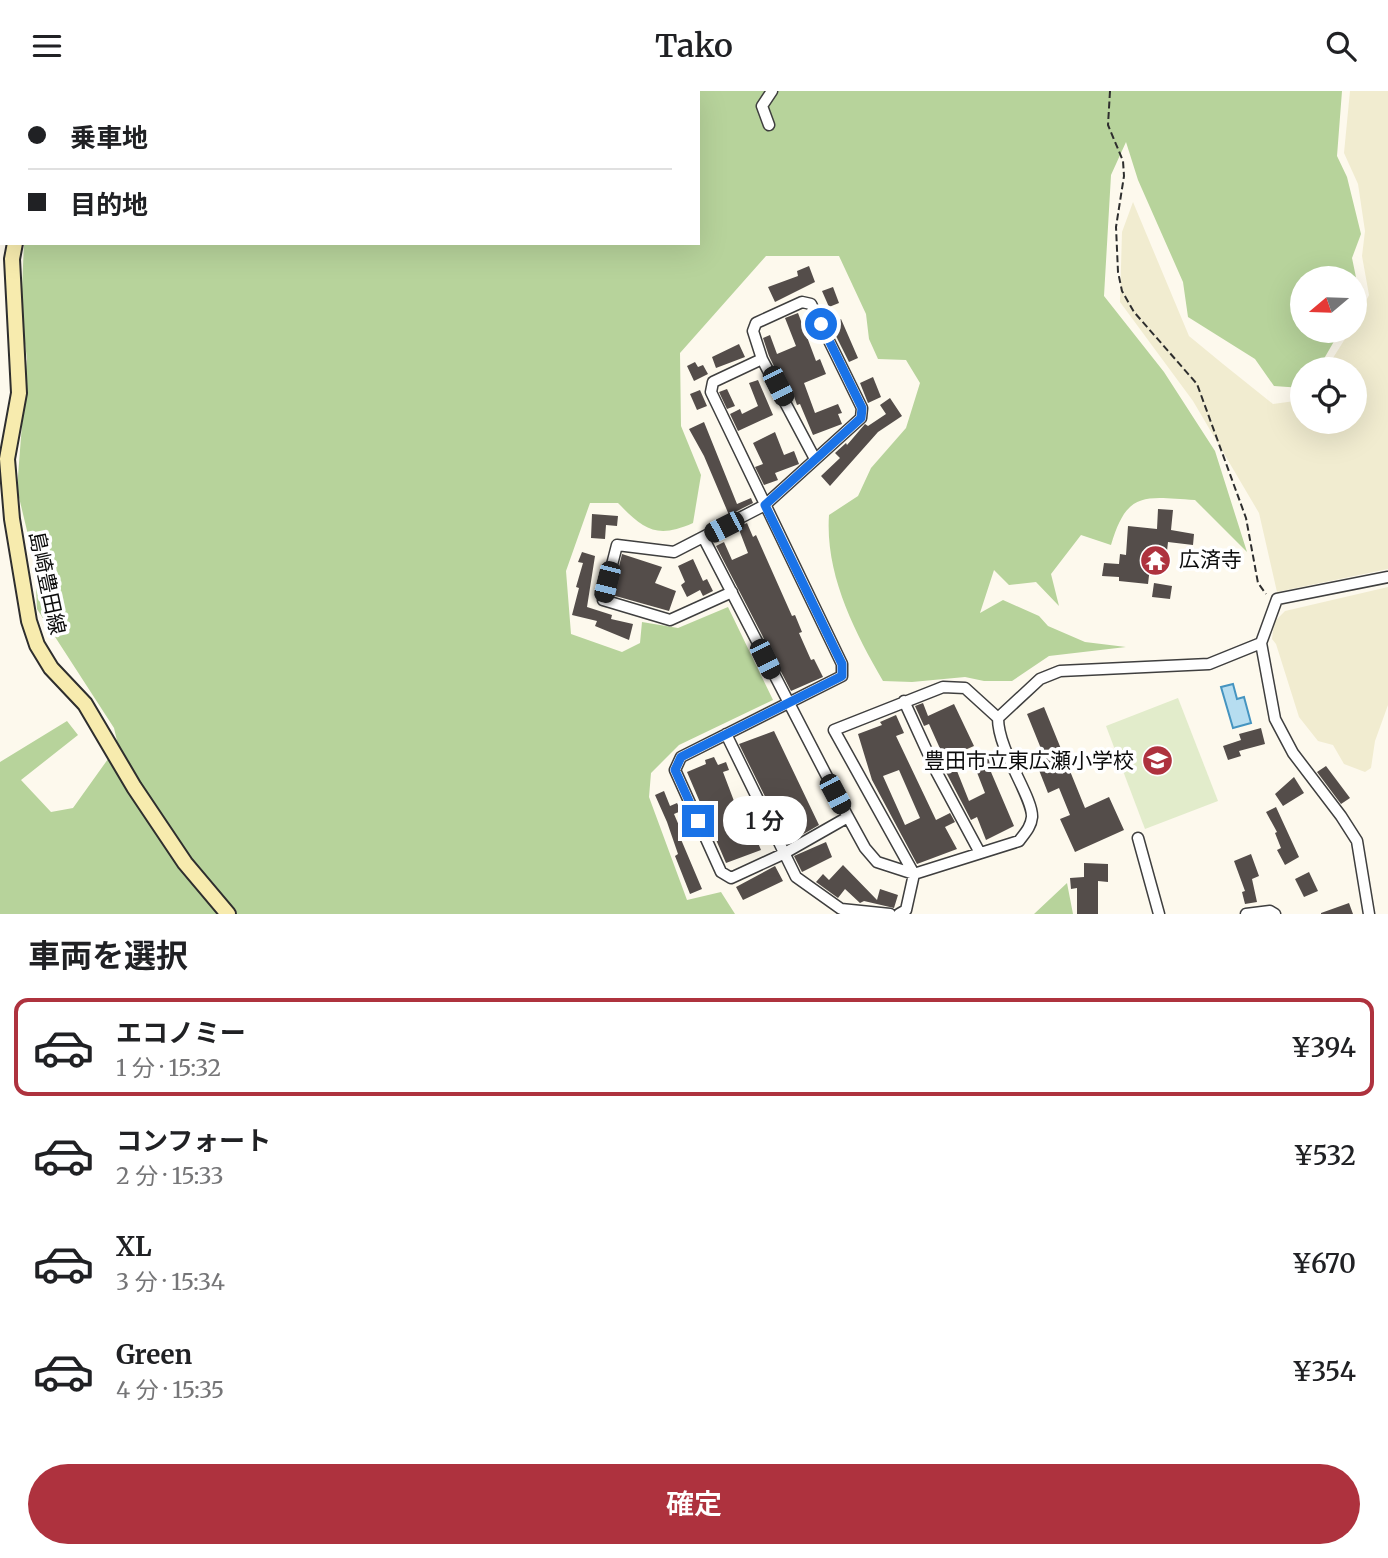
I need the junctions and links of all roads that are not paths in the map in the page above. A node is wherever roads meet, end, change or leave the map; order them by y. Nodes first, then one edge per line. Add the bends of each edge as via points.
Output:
1 (772, 91) edge
2 (769, 125) dead end
3 (15, 245) edge
4 (762, 359) junction
5 (816, 459) junction
6 (765, 505) junction
7 (703, 537) junction
8 (1388, 577) edge
9 (732, 592) junction
10 (1261, 643) junction
11 (904, 701) junction
12 (787, 703) junction
13 (998, 718) junction
14 (726, 734) junction
15 (848, 817) junction
16 (1138, 838) dead end
17 (980, 853) junction
18 (783, 854) junction
19 (914, 874) junction
20 (228, 914) edge
21 (890, 914) edge
22 (899, 914) edge
23 (1159, 914) edge
24 (1246, 914) edge
25 (1275, 914) edge
26 (1368, 914) edge

1 - 2 street via 762,106
3 - 20 main road, 島崎豊田線 via 19,393 8,459 12,519 29,621 51,667 85,704 134,787
4 - 5 street
4 - 5 street via 753,331 757,323 802,302 811,304 862,408 861,418
4 - 6 street via 713,382 711,392
5 - 6 street
6 - 7 street
6 - 12 street via 842,664 842,676
7 - 9 street
7 - 9 street via 674,552 617,545 603,600 670,620
8 - 10 street via 1277,600
9 - 12 street
10 - 13 street via 1209,664 1060,671 1040,679
10 - 26 street via 1275,719 1293,753 1357,841
11 - 13 street via 943,687 965,688
11 - 17 street
11 - 19 street via 834,730
12 - 14 street
12 - 15 street
13 - 17 street via 998,736 1032,814 1019,841
14 - 18 street
14 - 18 street via 681,757 675,770 721,872 731,878
15 - 18 street
15 - 19 street via 877,862
16 - 23 street
17 - 19 street
18 - 21 street via 796,877 841,909
19 - 22 street via 905,910
24 - 25 street

